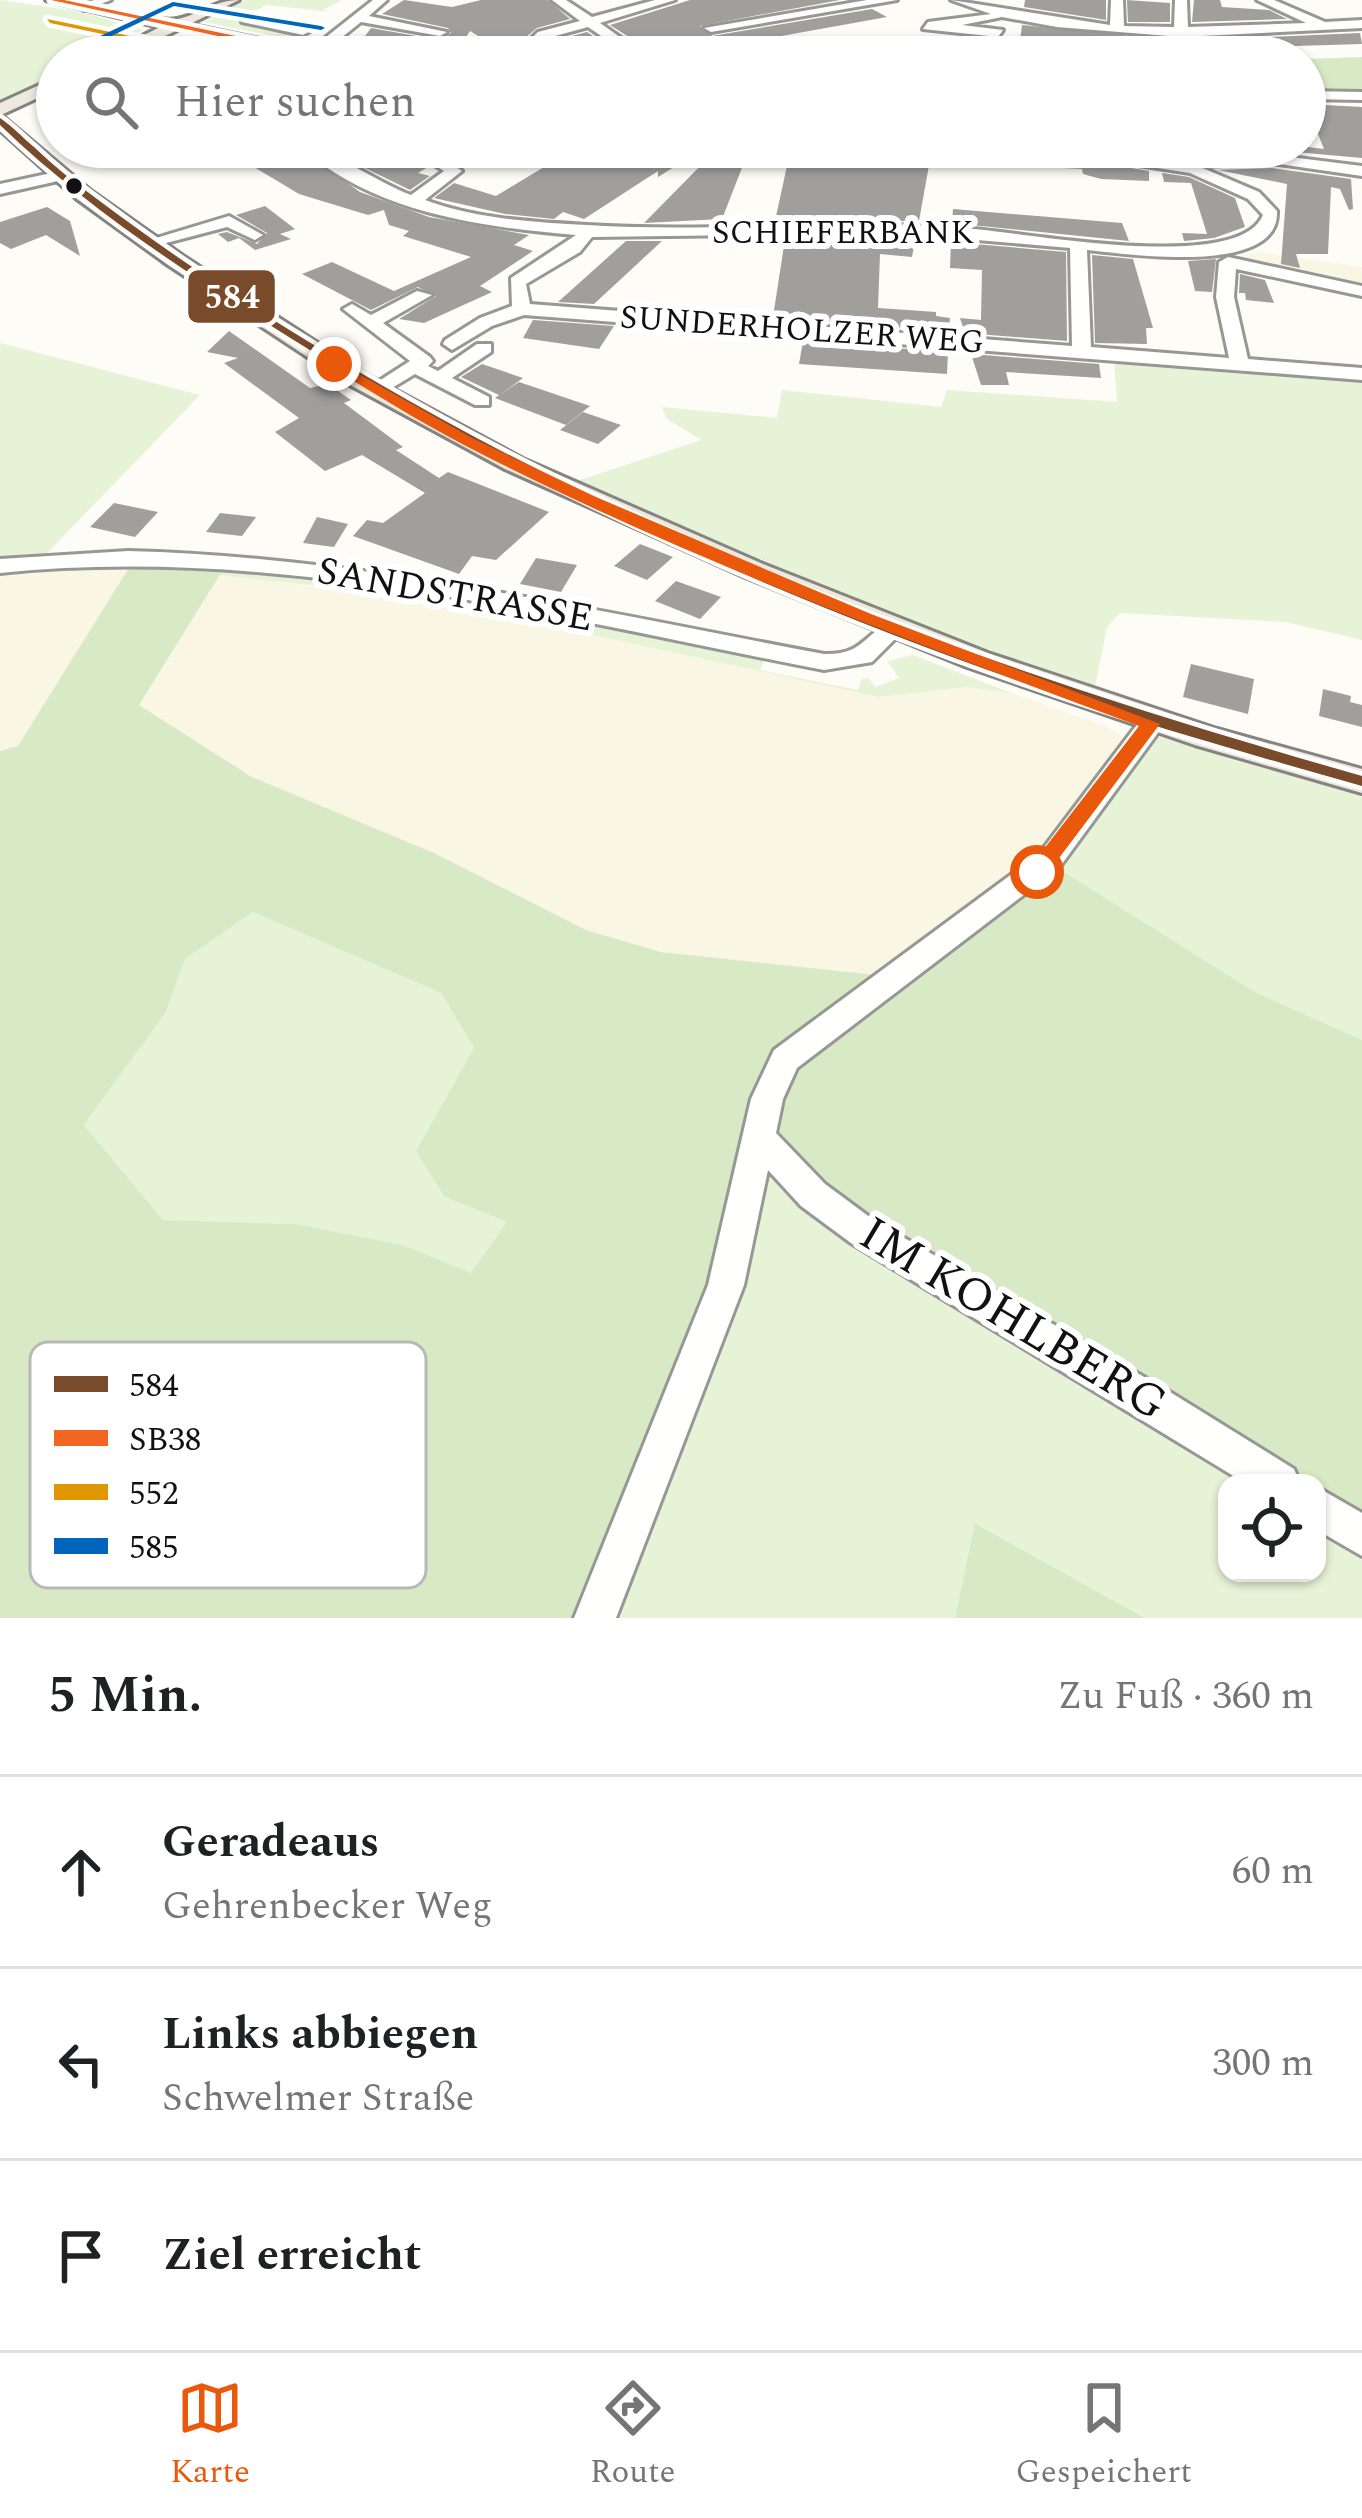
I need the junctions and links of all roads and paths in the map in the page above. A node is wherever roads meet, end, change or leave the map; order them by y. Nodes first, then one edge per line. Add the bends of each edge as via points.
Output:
1 (54, 0) edge
2 (381, 0) edge
3 (558, 0) edge
4 (669, 0) edge
5 (891, 0) edge
6 (957, 0) edge
7 (1056, 0) edge
8 (1117, 0) edge
9 (1181, 0) edge
10 (1263, 0) edge
11 (96, 3) edge
12 (224, 3) edge
13 (987, 4) edge
14 (1016, 16) junction
15 (139, 17) junction
16 (358, 18) junction
17 (247, 19) dead end
18 (596, 19) junction
19 (1052, 22) junction
20 (1362, 23) edge
21 (174, 25) junction
22 (1324, 26) junction
23 (711, 28) dead end
24 (1117, 31) junction
25 (440, 32) dead end
26 (998, 33) dead end
27 (1181, 33) junction
28 (337, 34) junction
29 (220, 35) junction
30 (152, 36) edge
31 (208, 36) edge
32 (225, 36) edge
33 (334, 36) edge
34 (542, 36) edge
35 (616, 36) edge
36 (620, 36) edge
37 (1326, 95) edge
38 (1362, 96) edge
39 (36, 97) edge
40 (2, 120) edge
41 (36, 152) edge
42 (1326, 167) edge
43 (53, 168) edge
44 (335, 168) edge
45 (448, 168) edge
46 (1183, 168) edge
47 (1362, 171) edge
48 (61, 176) junction
49 (0, 189) edge
50 (411, 202) junction
51 (589, 230) junction
52 (255, 235) dead end
53 (152, 242) junction
54 (1078, 244) junction
55 (1362, 291) edge
56 (423, 296) dead end
57 (352, 309) dead end
58 (522, 309) junction
59 (370, 322) junction
60 (452, 344) dead end
61 (484, 348) dead end
62 (1082, 351) junction
63 (419, 364) junction
64 (1240, 364) junction
65 (1362, 374) edge
66 (440, 378) junction
67 (375, 390) junction
68 (482, 400) dead end
69 (0, 566) edge
70 (893, 629) junction
71 (1151, 724) junction
72 (1362, 781) edge
73 (760, 1139) junction
74 (1266, 1474) edge
75 (1326, 1513) edge
76 (1362, 1536) edge
77 (595, 1618) edge

1 - 11 main road
2 - 16 street
3 - 18 street
4 - 18 street
5 - 23 street
6 - 13 street
7 - 19 street
8 - 24 street
9 - 27 street
10 - 22 street
11 - 15 main road
12 - 15 main road
12 - 21 main road
13 - 14 street
14 - 19 street
14 - 26 street via 928,26
15 - 21 main road
16 - 25 street
16 - 28 street
17 - 28 street
18 - 34 street
18 - 35 street
18 - 36 street
19 - 24 street
20 - 22 street
21 - 29 street
21 - 30 main road
22 - 27 street
24 - 27 street
28 - 33 street
29 - 31 street
29 - 32 street
37 - 38 street
39 - 40 main road
40 - 41 main road
42 - 47 street, SCHIEFERBANK
43 - 48 main road
44 - 50 street, SCHIEFERBANK
45 - 50 street via 454,171
46 - 54 street, SCHIEFERBANK via 1262,200 1268,227 1226,249 1192,253
48 - 49 street
48 - 53 main road
50 - 51 street, SCHIEFERBANK
51 - 54 street, SCHIEFERBANK via 885,229
51 - 58 street via 517,282
52 - 53 street via 229,221
53 - 67 main road
54 - 62 street
55 - 64 street via 1228,262 1225,297
56 - 59 street
57 - 59 street
58 - 60 street, SUNDERHOLZER WEG
58 - 62 street, SUNDERHOLZER WEG
59 - 63 street
61 - 66 street
62 - 64 street, SUNDERHOLZER WEG
63 - 66 street
63 - 67 street
64 - 65 street, SUNDERHOLZER WEG
66 - 68 street
67 - 70 main road via 590,500
69 - 70 street, SANDSTRASSE via 224,561 349,574 824,662 869,656
70 - 71 main road
71 - 72 main road
71 - 73 street via 1049,861 785,1059
73 - 74 street, IM KOHLBERG via 813,1195 863,1232
73 - 77 street via 726,1285
75 - 76 street

